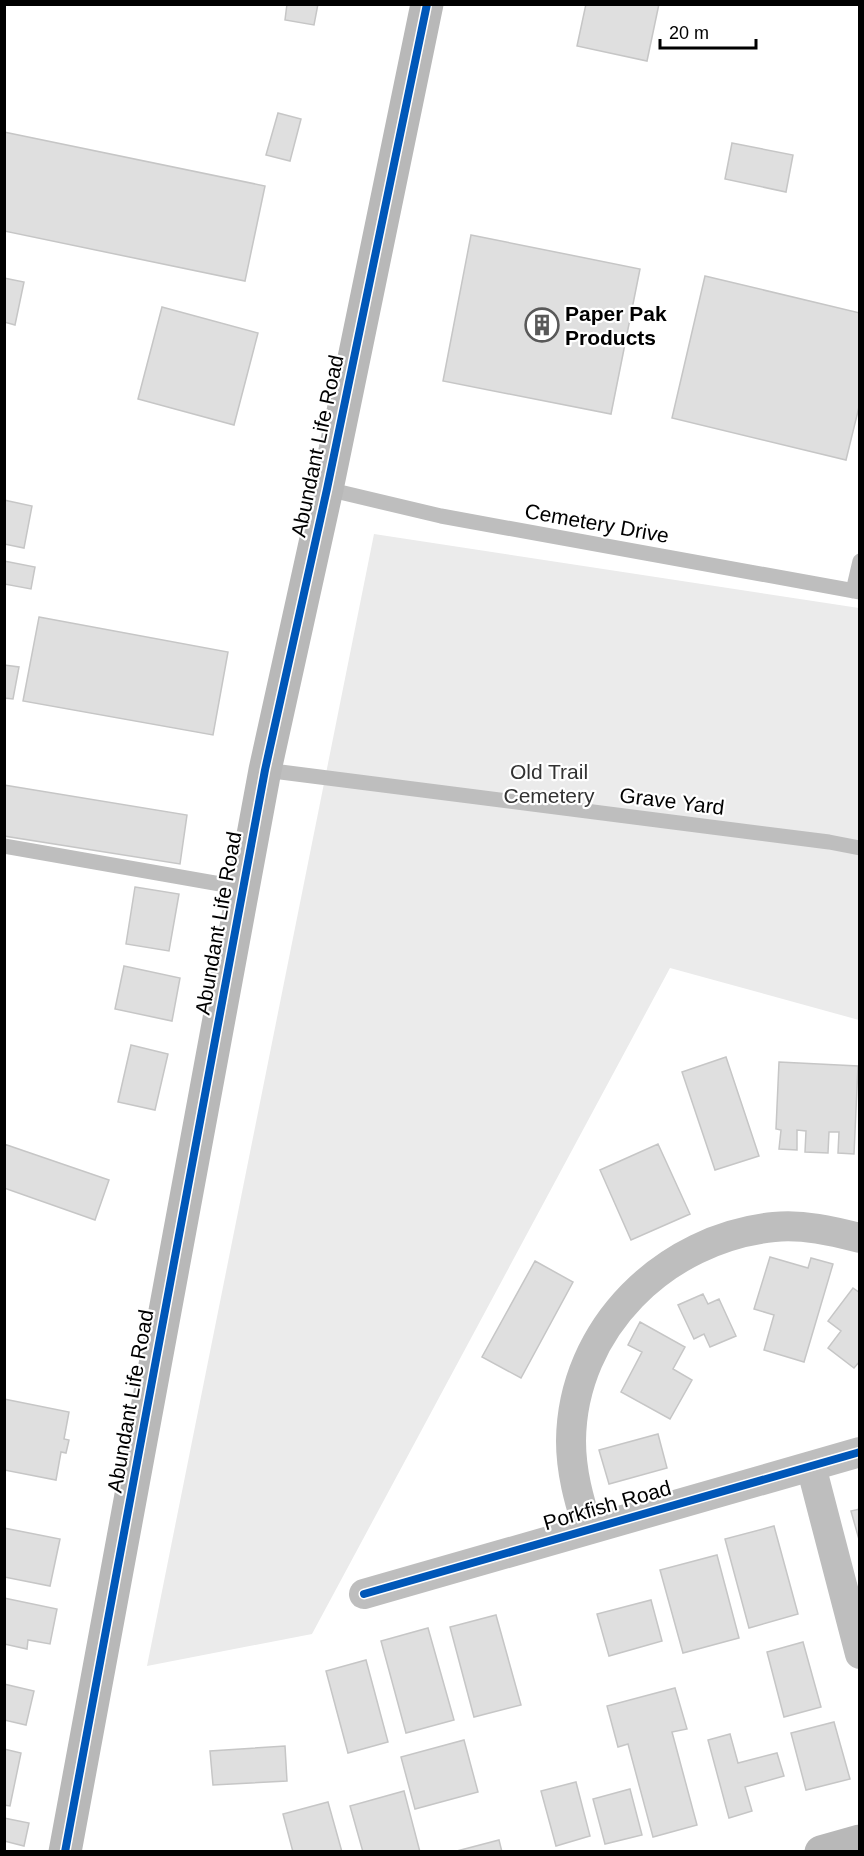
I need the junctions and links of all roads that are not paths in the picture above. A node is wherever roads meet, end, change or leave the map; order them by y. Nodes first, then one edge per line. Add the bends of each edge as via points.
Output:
1 (428, 4) edge
2 (327, 489) junction
3 (860, 561) edge
4 (856, 592) edge
5 (265, 770) junction
6 (4, 846) edge
7 (860, 848) edge
8 (243, 888) junction
9 (860, 1238) edge
10 (860, 1452) edge
11 (811, 1466) junction
12 (588, 1529) junction
13 (364, 1594) dead end
14 (860, 1654) edge
15 (860, 1841) edge
16 (65, 1851) edge
17 (821, 1851) edge

1 - 2 street, Abundant Life Road
2 - 4 lane, Cemetery Drive via 441,516
2 - 5 street, Abundant Life Road
3 - 4 lane
5 - 7 lane, Grave Yard
5 - 8 street, Abundant Life Road
6 - 8 lane
8 - 16 street, Abundant Life Road
9 - 12 street via 822,1228 776,1227 730,1235 688,1252 650,1278 617,1311 593,1350 577,1394 571,1439 575,1485
10 - 11 street, Porkfish Road
11 - 12 street, Porkfish Road
11 - 14 street
12 - 13 street, Porkfish Road
15 - 17 street

